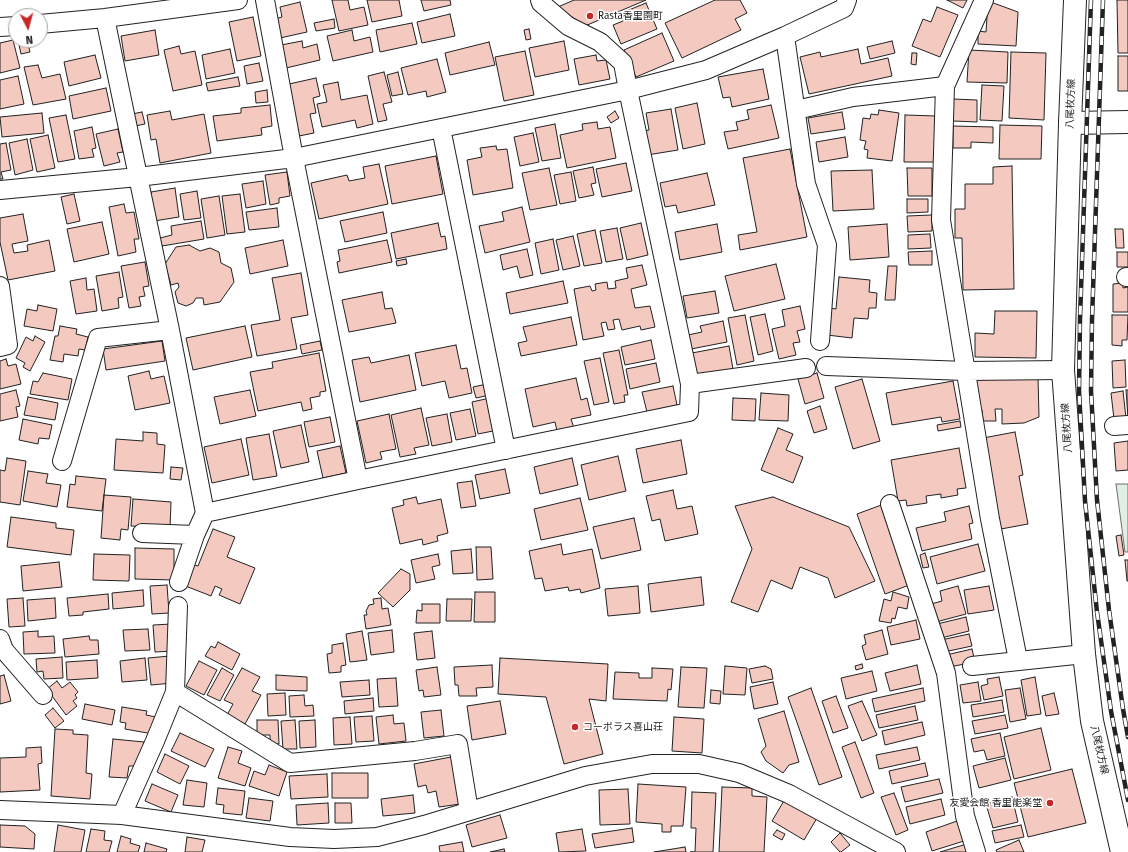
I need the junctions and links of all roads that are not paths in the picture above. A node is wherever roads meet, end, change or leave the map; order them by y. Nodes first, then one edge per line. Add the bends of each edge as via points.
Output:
1 (238, 0) edge
2 (265, 0) edge
3 (540, 0) edge
4 (847, 0) edge
5 (984, 0) edge
6 (1075, 0) edge
7 (105, 18) junction
8 (48, 23) edge
9 (785, 36) junction
10 (945, 86) junction
11 (628, 90) junction
12 (796, 110) junction
13 (1128, 122) edge
14 (1070, 123) junction
15 (441, 128) junction
16 (294, 158) junction
17 (138, 177) junction
18 (0, 190) edge
19 (0, 286) edge
20 (170, 330) junction
21 (820, 341) dead end
22 (0, 347) edge
23 (826, 366) dead end
24 (806, 368) dead end
25 (1063, 370) junction
26 (966, 371) junction
27 (690, 384) junction
28 (506, 450) junction
29 (62, 461) dead end
30 (358, 480) junction
31 (890, 504) dead end
32 (205, 513) junction
33 (142, 533) dead end
34 (195, 535) junction
35 (179, 582) dead end
36 (178, 606) dead end
37 (0, 639) edge
38 (1084, 654) junction
39 (1018, 660) junction
40 (972, 666) dead end
41 (175, 692) junction
42 (43, 695) dead end
43 (0, 810) edge
44 (469, 811) junction
45 (122, 815) junction
46 (292, 844) edge
47 (896, 852) edge
48 (976, 852) edge
49 (1122, 852) edge

1 - 7 street
2 - 16 street
3 - 11 street via 568,26 600,42 623,64
4 - 9 street via 844,8
5 - 10 street
6 - 14 main road, 八尾枚方線
7 - 8 street
7 - 17 street
9 - 11 street via 706,70
9 - 12 street
10 - 12 street via 853,97
10 - 26 street via 941,220
11 - 15 street
11 - 27 street
12 - 21 street via 806,184 827,245
13 - 14 main road
14 - 25 main road, 八尾枚方線
15 - 16 street
15 - 28 street
16 - 17 street
16 - 30 street
17 - 18 street
17 - 20 street
19 - 22 street via 8,345
20 - 29 street via 98,338
20 - 32 street
23 - 26 street
24 - 27 street
25 - 26 street
25 - 38 main road, 八尾枚方線
26 - 39 street via 990,519
27 - 28 street via 689,412
28 - 30 street
30 - 32 street
31 - 48 street via 946,672 965,816
32 - 34 street
33 - 34 street
34 - 35 street
36 - 41 street
37 - 42 street via 4,650
38 - 39 street
38 - 49 main road, 八尾枚方線 via 1092,721
39 - 40 street
41 - 44 street via 290,763 415,751 458,744
41 - 45 street
43 - 45 street
44 - 46 street via 377,837
44 - 47 street via 585,776 652,764 699,764 739,773 789,794
45 - 46 street

